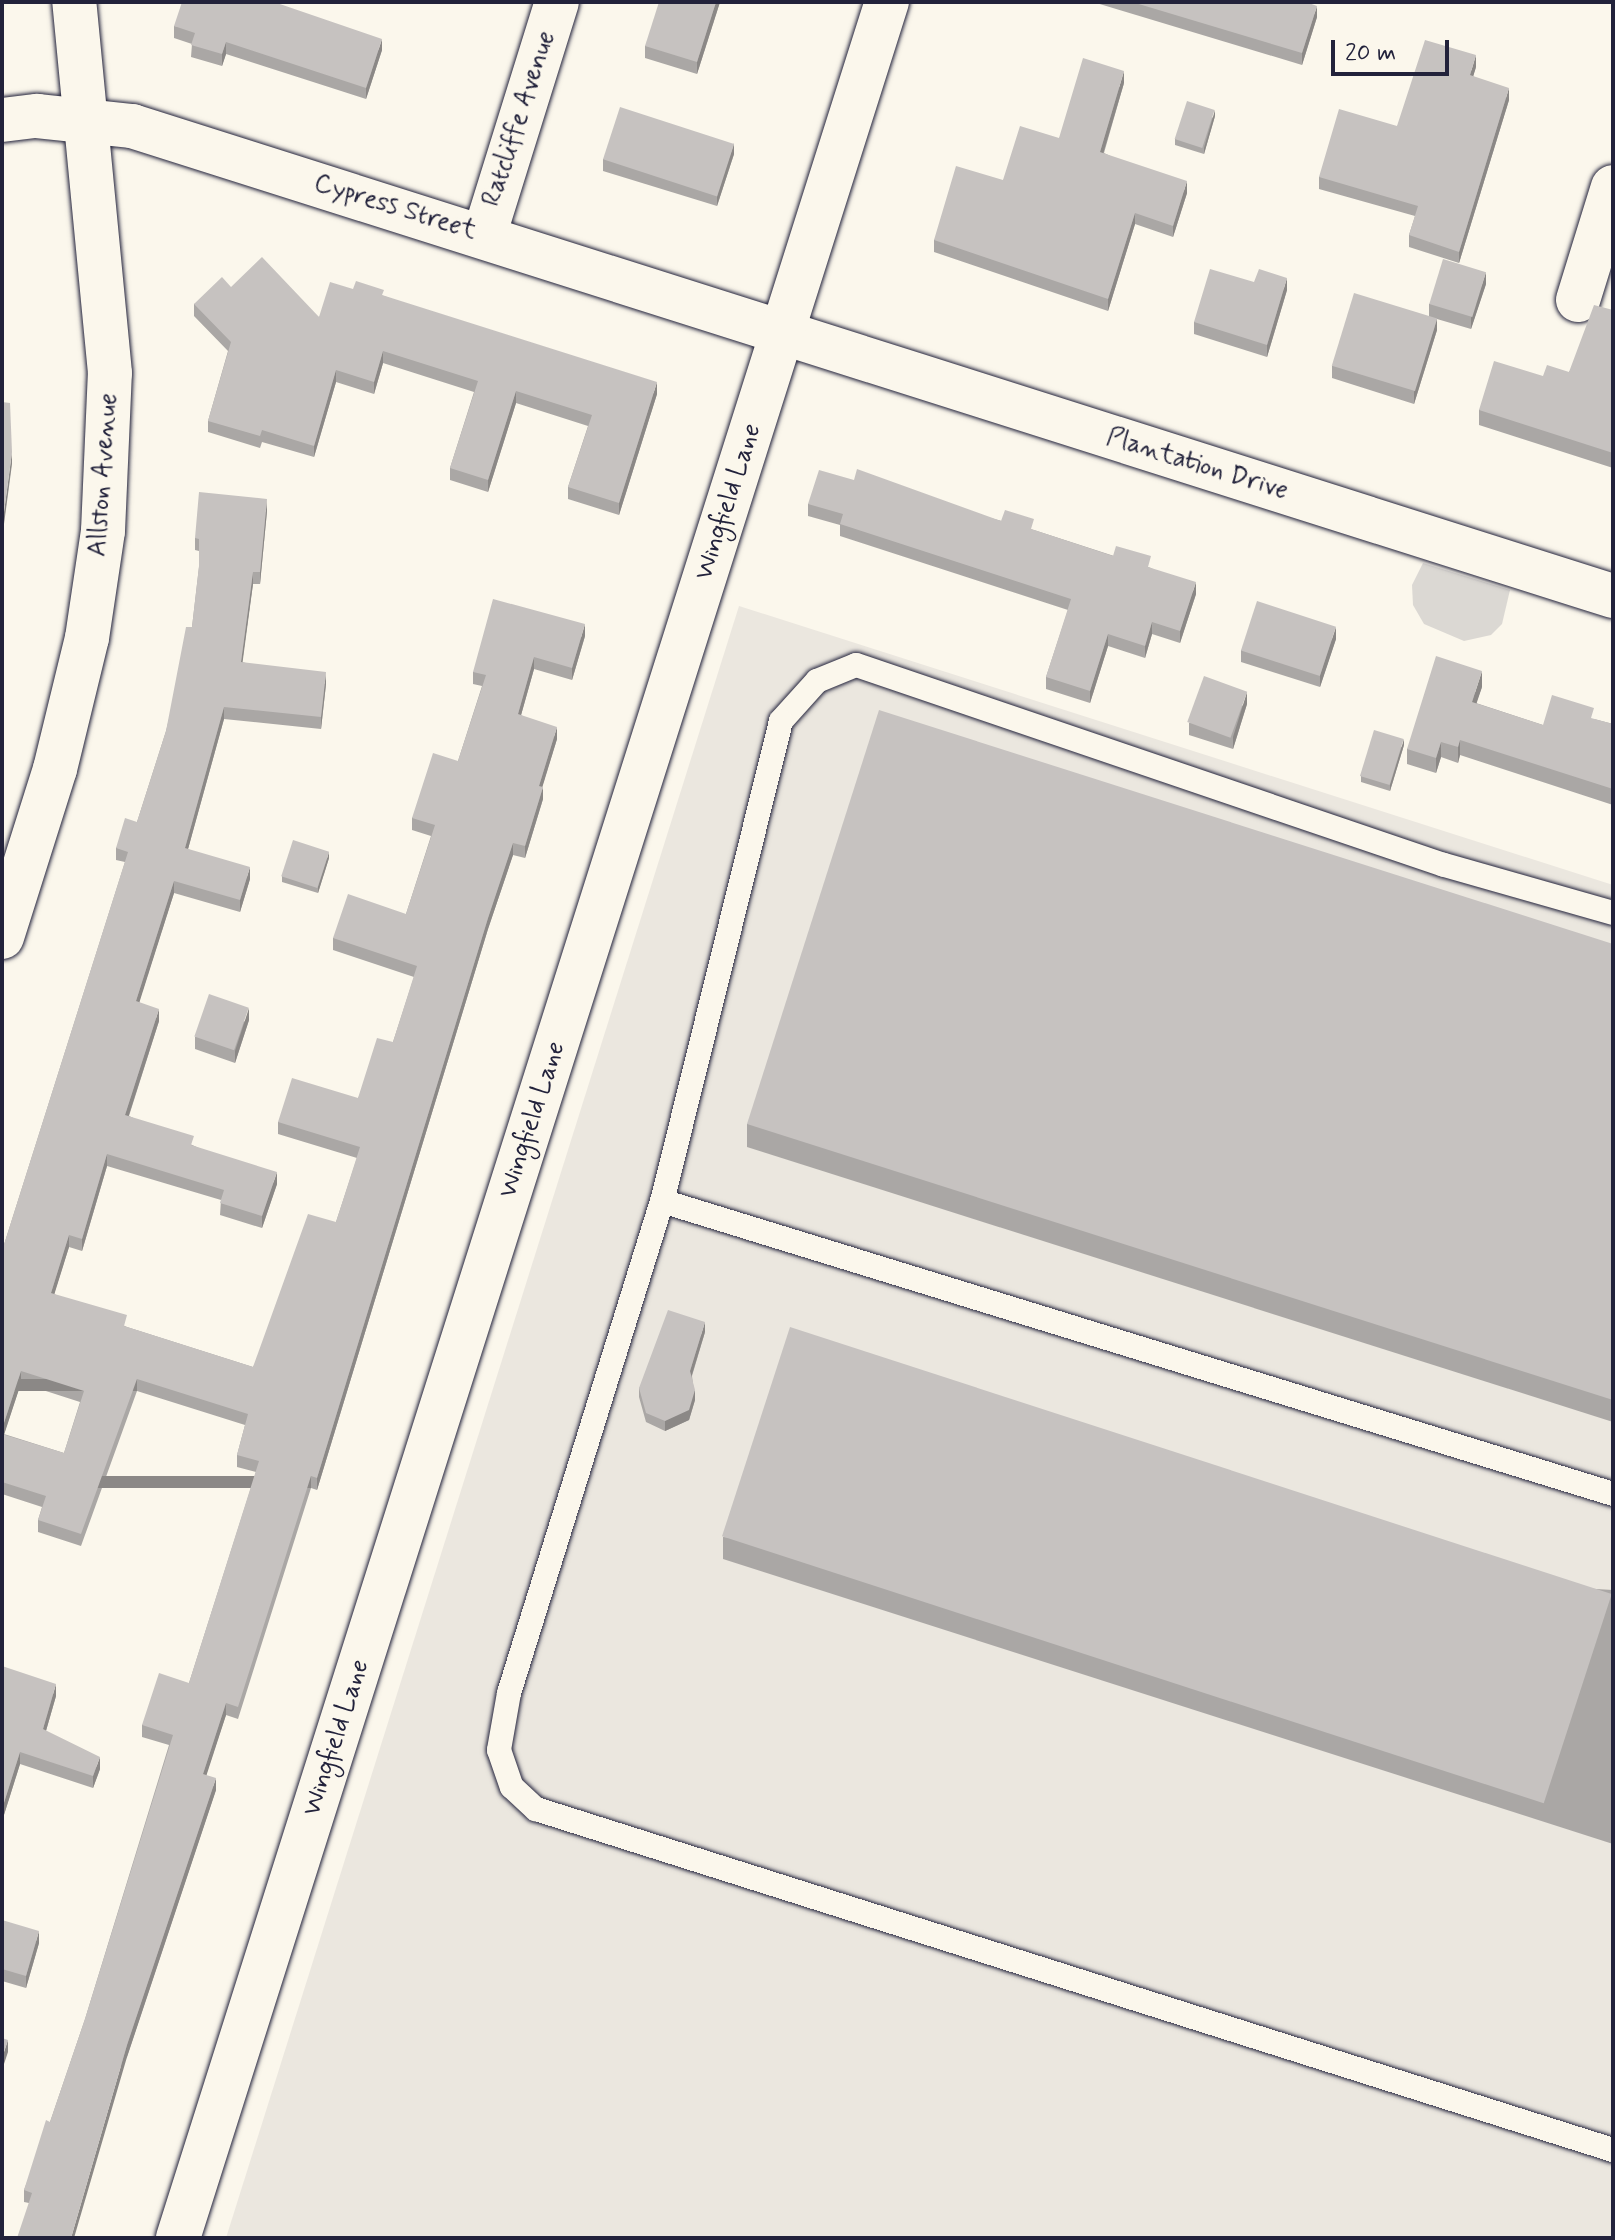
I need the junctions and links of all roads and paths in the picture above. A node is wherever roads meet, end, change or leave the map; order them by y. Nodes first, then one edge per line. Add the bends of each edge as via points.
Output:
1 (74, 2) edge
2 (557, 2) edge
3 (887, 2) edge
4 (2, 120) edge
5 (87, 121) junction
6 (1613, 187) edge
7 (484, 236) junction
8 (1578, 300) dead end
9 (783, 331) junction
10 (1613, 596) edge
11 (1613, 913) edge
12 (2, 937) edge
13 (662, 1201) junction
14 (1613, 1494) edge
15 (1613, 2150) edge
16 (178, 2238) edge

1 - 5 street, Allston Avenue
2 - 7 street, Ratcliffe Avenue
3 - 9 street, Wingfield Lane
4 - 5 street, Cypress Street via 37,116
5 - 7 street, Cypress Street via 132,126
5 - 12 street, Allston Avenue via 110,373 103,531 87,638 55,769
6 - 8 street
7 - 9 street, Cypress Street
9 - 10 street, Plantation Drive via 822,348
9 - 16 street, Wingfield Lane
11 - 13 lane via 1444,865 856,665 817,681 781,721
13 - 14 lane
13 - 15 lane via 509,1693 499,1750 512,1787 536,1809

